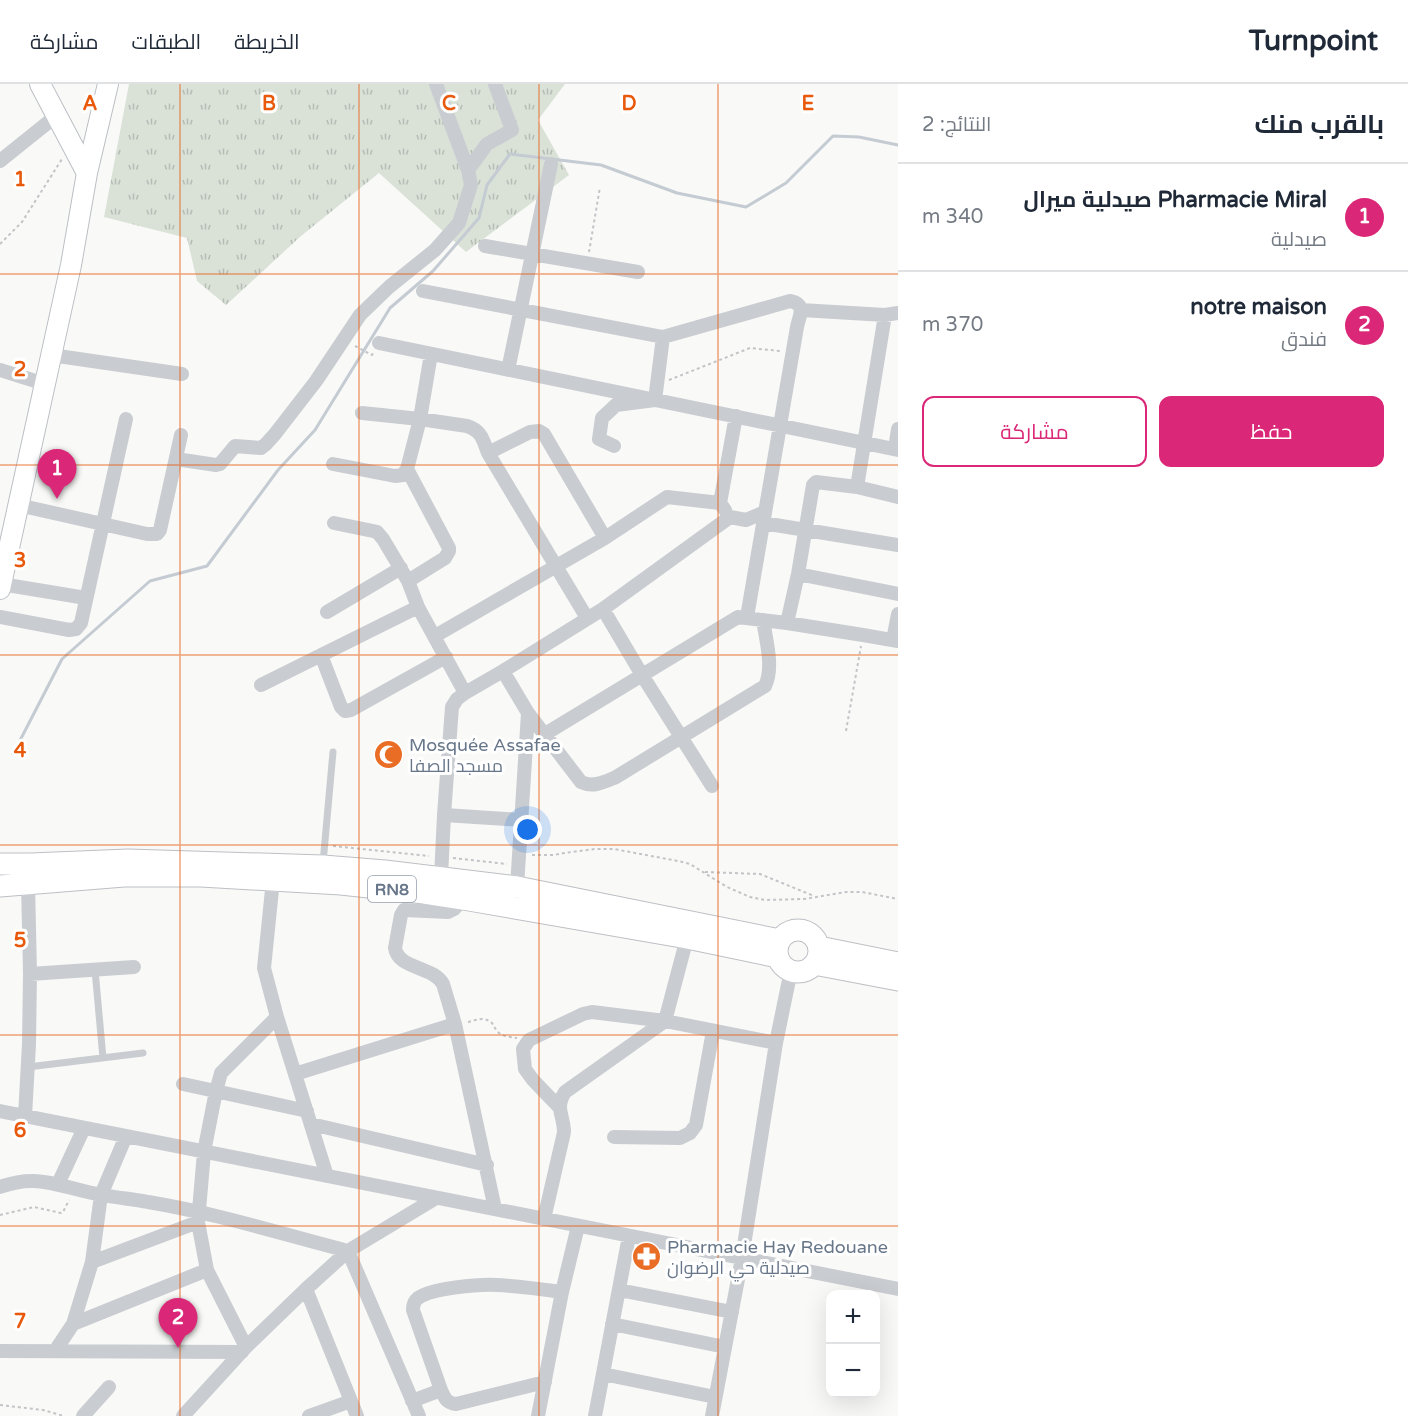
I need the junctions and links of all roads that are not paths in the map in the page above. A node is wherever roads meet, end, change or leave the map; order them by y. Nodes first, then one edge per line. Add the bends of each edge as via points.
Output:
1 (40, 84) edge
2 (108, 84) edge
3 (436, 84) edge
4 (495, 84) edge
5 (56, 116) junction
6 (0, 161) edge
7 (552, 164) dead end
8 (468, 170) junction
9 (87, 172) junction
10 (485, 246) dead end
11 (532, 254) junction
12 (638, 272) dead end
13 (423, 291) dead end
14 (521, 309) junction
15 (801, 310) junction
16 (892, 314) edge
17 (663, 337) junction
18 (379, 343) road end
19 (431, 354) junction
20 (51, 356) junction
21 (0, 370) edge
22 (508, 370) junction
23 (182, 374) dead end
24 (45, 384) junction
25 (655, 400) junction
26 (362, 413) dead end
27 (736, 416) junction
28 (420, 418) junction
29 (126, 419) dead end
30 (780, 425) junction
31 (898, 429) edge
32 (181, 435) dead end
33 (864, 442) junction
34 (614, 446) dead end
35 (896, 449) edge
36 (488, 453) junction
37 (176, 459) junction
38 (333, 464) dead end
39 (407, 470) junction
40 (856, 487) junction
41 (898, 497) edge
42 (720, 503) junction
43 (18, 505) junction
44 (730, 517) junction
45 (764, 518) junction
46 (102, 524) junction
47 (334, 524) dead end
48 (805, 530) junction
49 (6, 532) edge
50 (605, 538) junction
51 (898, 545) edge
52 (400, 568) junction
53 (556, 568) junction
54 (798, 574) junction
55 (408, 581) junction
56 (1, 586) edge
57 (898, 594) edge
58 (86, 598) junction
59 (418, 607) junction
60 (603, 609) junction
61 (327, 612) dead end
62 (898, 614) edge
63 (0, 617) edge
64 (747, 617) junction
65 (587, 618) junction
66 (763, 620) junction
67 (787, 623) junction
68 (435, 636) junction
69 (895, 641) edge
70 (321, 655) junction
71 (446, 657) junction
72 (503, 672) junction
73 (642, 675) junction
74 (261, 685) dead end
75 (465, 693) junction
76 (528, 713) junction
77 (545, 735) junction
78 (682, 737) junction
79 (333, 752) dead end
80 (712, 786) dead end
81 (444, 814) junction
82 (522, 820) junction
83 (0, 864) edge
84 (323, 866) junction
85 (441, 867) junction
86 (273, 880) junction
87 (28, 883) junction
88 (0, 886) edge
89 (517, 887) junction
90 (463, 899) junction
91 (687, 938) junction
92 (783, 956) junction
93 (817, 956) junction
94 (898, 963) edge
95 (134, 967) dead end
96 (95, 970) junction
97 (30, 975) junction
98 (898, 980) edge
99 (277, 1017) junction
100 (665, 1021) junction
101 (455, 1024) junction
102 (713, 1030) junction
103 (777, 1043) junction
104 (143, 1053) dead end
105 (102, 1058) junction
106 (28, 1067) junction
107 (295, 1074) junction
108 (183, 1084) dead end
109 (216, 1091) junction
110 (559, 1107) junction
111 (0, 1111) edge
112 (25, 1116) junction
113 (309, 1117) junction
114 (84, 1128) junction
115 (126, 1136) junction
116 (614, 1137) dead end
117 (204, 1152) junction
118 (487, 1165) junction
119 (327, 1176) junction
120 (58, 1184) junction
121 (0, 1187) edge
122 (101, 1195) junction
123 (436, 1198) junction
124 (495, 1209) junction
125 (198, 1217) junction
126 (544, 1219) junction
127 (578, 1226) junction
128 (629, 1236) junction
129 (348, 1251) junction
130 (742, 1258) junction
131 (92, 1262) junction
132 (207, 1270) junction
133 (306, 1289) junction
134 (898, 1289) edge
135 (619, 1290) junction
136 (562, 1292) junction
137 (732, 1312) junction
138 (74, 1324) junction
139 (612, 1324) junction
140 (725, 1347) junction
141 (244, 1349) junction
142 (0, 1351) edge
143 (55, 1351) junction
144 (603, 1374) junction
145 (545, 1382) junction
146 (109, 1387) dead end
147 (441, 1390) junction
148 (715, 1397) junction
149 (351, 1401) junction
150 (412, 1401) junction
151 (83, 1416) edge
152 (183, 1416) edge
153 (309, 1416) edge
154 (357, 1416) edge
155 (419, 1416) edge
156 (538, 1416) edge
157 (595, 1416) edge
158 (712, 1416) edge

1 - 5 street
2 - 9 street
3 - 8 street
4 - 8 street via 512,130 487,144
5 - 6 street
5 - 9 street
7 - 11 street
8 - 37 street via 471,184 459,223 435,250 360,315 316,381 261,448 235,446 216,465
9 - 20 street
10 - 11 street
11 - 12 street
11 - 14 street
13 - 14 street
14 - 17 street
14 - 22 street
15 - 16 street
15 - 17 street via 797,302 790,301
15 - 30 street
16 - 33 street
17 - 25 street
18 - 19 street
19 - 22 street
19 - 28 street
20 - 23 street
20 - 24 street
21 - 24 street
22 - 25 street
24 - 43 street
25 - 27 street
25 - 34 street via 616,405 602,418 599,440
26 - 28 street
27 - 30 street
27 - 42 street
28 - 36 street via 473,428 480,433
28 - 39 street
29 - 46 street
30 - 33 street
30 - 45 street
31 - 35 street
32 - 37 street
33 - 35 street
33 - 40 street
36 - 50 street via 539,430
36 - 53 street
37 - 46 street via 157,534
38 - 39 street via 395,476
39 - 55 street via 449,548 445,558
40 - 41 street
40 - 48 street via 816,482
42 - 44 street
42 - 50 street via 667,497
43 - 46 street
43 - 49 street
44 - 45 street
44 - 60 street
45 - 48 street
45 - 64 street
46 - 58 street
47 - 52 street via 377,532
48 - 51 street
48 - 54 street
49 - 56 street
50 - 53 street
52 - 55 street
52 - 61 street
53 - 65 street
53 - 68 street
54 - 57 street
54 - 67 street
55 - 59 street
56 - 58 street
58 - 63 street via 76,630
59 - 68 street
59 - 70 street
60 - 65 street
60 - 73 street
62 - 69 street
64 - 66 street
64 - 73 street via 738,617
65 - 72 street
66 - 67 street
66 - 78 street via 769,667 765,686
67 - 69 street
68 - 71 street
70 - 71 street via 345,711
70 - 74 street
71 - 75 street
72 - 75 street
72 - 76 street
73 - 77 street
73 - 78 street
75 - 81 street via 452,707
76 - 77 street
76 - 82 street
77 - 78 street via 586,785 616,777
78 - 80 street
79 - 84 lane
81 - 82 street
81 - 85 street
82 - 89 street
83 - 84 main road, RN8 via 128,860
84 - 85 main road, RN8
85 - 89 main road, RN8
86 - 87 main road, RN8 via 124,876
86 - 90 main road, RN8
86 - 99 street via 264,968
87 - 88 main road, RN8
87 - 97 street
89 - 92 main road, RN8
90 - 91 main road, RN8
90 - 101 street via 448,912 404,910 395,948 399,958 441,980
91 - 92 main road, RN8
91 - 100 street
92 - 93 main road, RN8 via 801,971 811,967
92 - 93 main road, RN8 via 788,932 794,930 814,937
92 - 103 street
93 - 94 main road, RN8
93 - 98 main road, RN8
95 - 96 street
96 - 97 street
96 - 105 lane
97 - 106 street
99 - 107 street
99 - 109 street via 221,1073
100 - 102 street
100 - 110 street via 565,1092
100 - 110 street via 592,1012 529,1040 523,1049 525,1068
101 - 107 street
101 - 118 street
102 - 103 street
102 - 116 street via 696,1125 690,1133 680,1138
103 - 130 street
104 - 105 lane
105 - 106 lane
106 - 112 street
107 - 113 street
108 - 109 street
109 - 113 street
109 - 117 street
110 - 126 street via 564,1130
111 - 112 street
112 - 114 street
113 - 118 street
113 - 119 street
114 - 115 street
114 - 120 street
115 - 117 street
115 - 122 street
117 - 119 street
117 - 125 street
118 - 124 street
119 - 123 street
120 - 121 street via 27,1180
120 - 122 street
122 - 125 street via 149,1202
122 - 131 street
123 - 124 street
123 - 129 street
124 - 126 street
125 - 129 street
125 - 131 street
125 - 132 street
126 - 127 street
127 - 128 street
127 - 136 street
128 - 130 street
128 - 135 street
129 - 133 street
129 - 150 street
130 - 134 street
130 - 137 street
131 - 138 street
132 - 138 street
132 - 141 street
133 - 141 street
133 - 149 street
135 - 137 street
135 - 139 street
136 - 145 street
136 - 147 street via 495,1284 445,1289 416,1299 413,1310
137 - 140 street
138 - 143 street
139 - 140 street
139 - 144 street
140 - 148 street
141 - 143 street
141 - 152 street
142 - 143 street
144 - 148 street
144 - 157 street
145 - 147 street via 456,1404 445,1400
145 - 156 street
146 - 151 street
147 - 150 street
148 - 158 street
149 - 153 street
149 - 154 street
150 - 155 street

